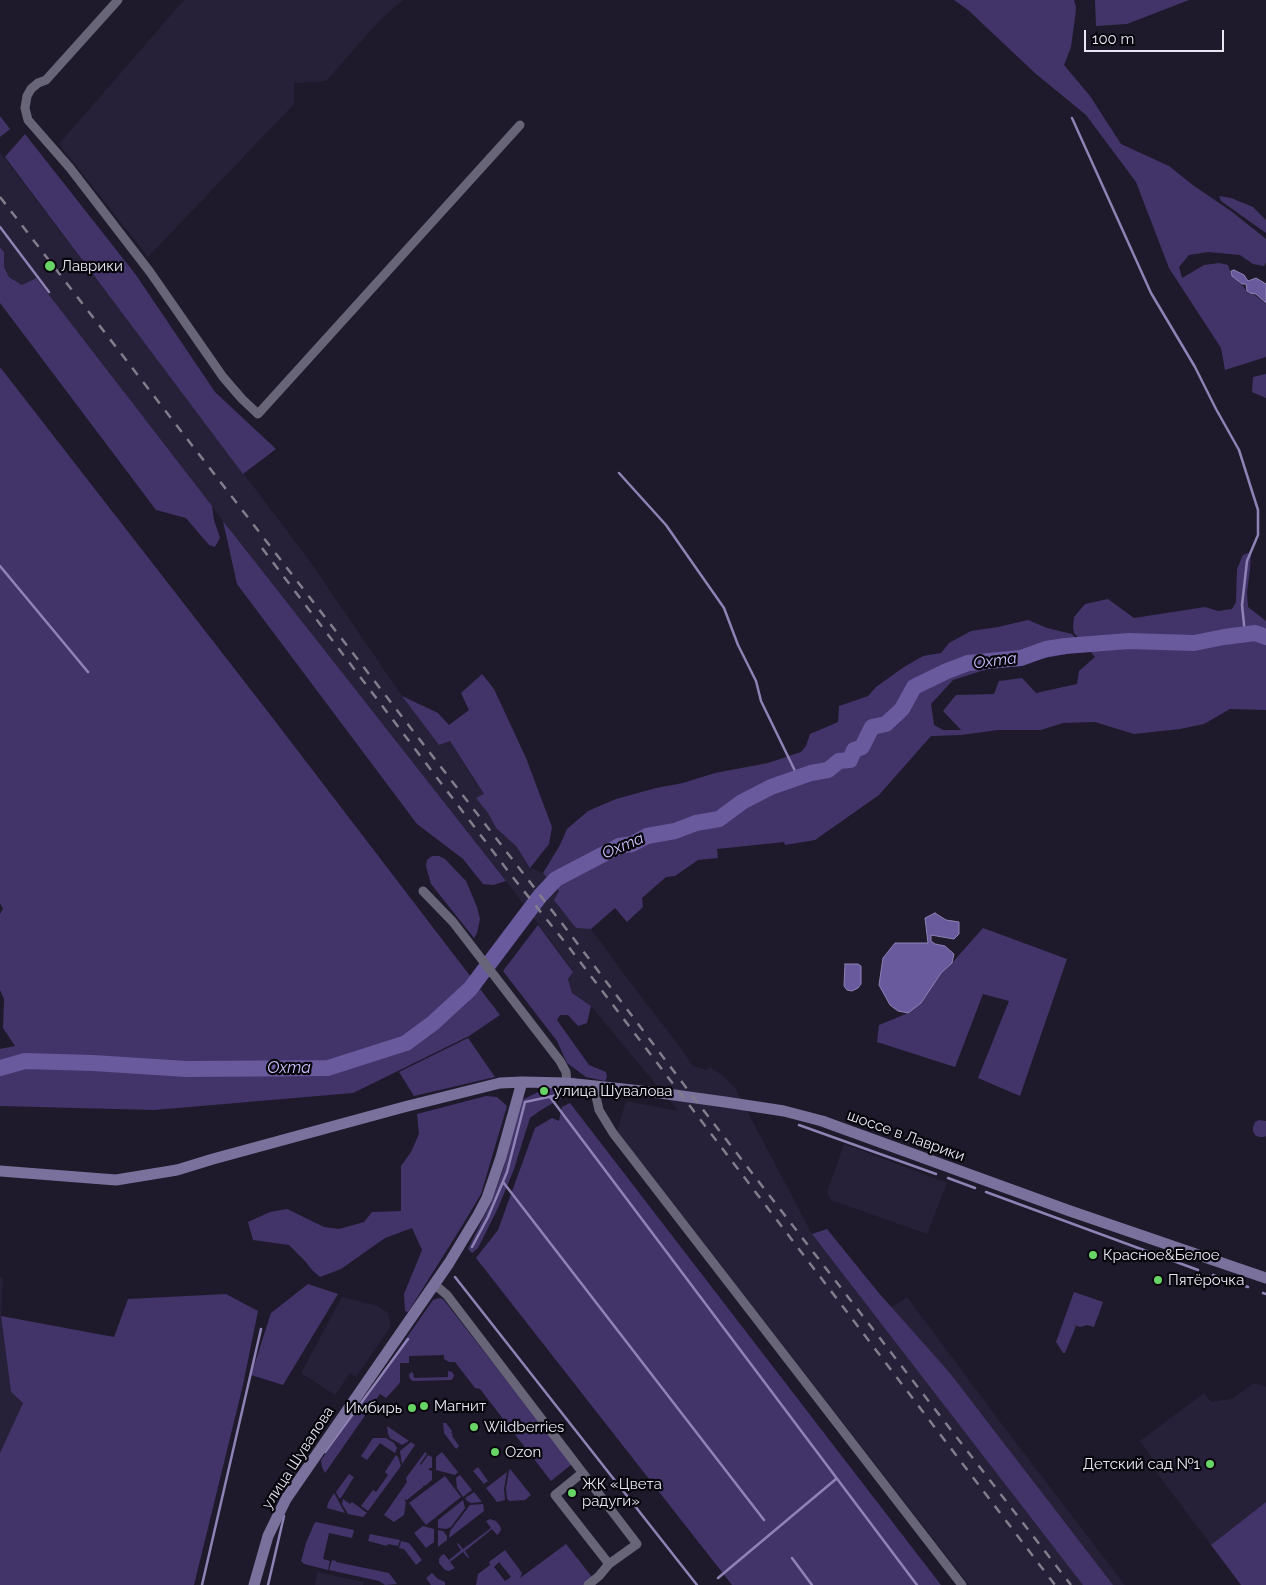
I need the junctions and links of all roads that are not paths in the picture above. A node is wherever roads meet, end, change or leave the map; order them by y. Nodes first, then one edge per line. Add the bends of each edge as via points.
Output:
1 (118, 0) edge
2 (520, 125) dead end
3 (423, 891) dead end
4 (522, 1082) junction
5 (567, 1084) junction
6 (594, 1087) junction
7 (0, 1171) edge
8 (1266, 1278) edge
9 (434, 1284) junction
10 (582, 1473) junction
11 (609, 1564) junction
12 (254, 1585) edge
13 (588, 1585) edge
14 (962, 1585) edge

1 - 2 street via 46,80 31,89 26,96 28,120 70,168 150,272 223,377 258,414
3 - 5 street via 453,922 560,1061 566,1072
4 - 5 street, шоссе в Лаврики
4 - 7 street, шоссе в Лаврики via 500,1083 404,1107 177,1170 116,1180
4 - 9 street, улица Шувалова via 487,1198
5 - 6 street, шоссе в Лаврики
6 - 8 street, шоссе в Лаврики via 784,1111 822,1121
6 - 14 street via 599,1110 613,1133
9 - 10 street via 446,1295
9 - 12 street, улица Шувалова via 286,1499 268,1536
10 - 11 street via 555,1495
10 - 11 street via 637,1544
11 - 13 street

